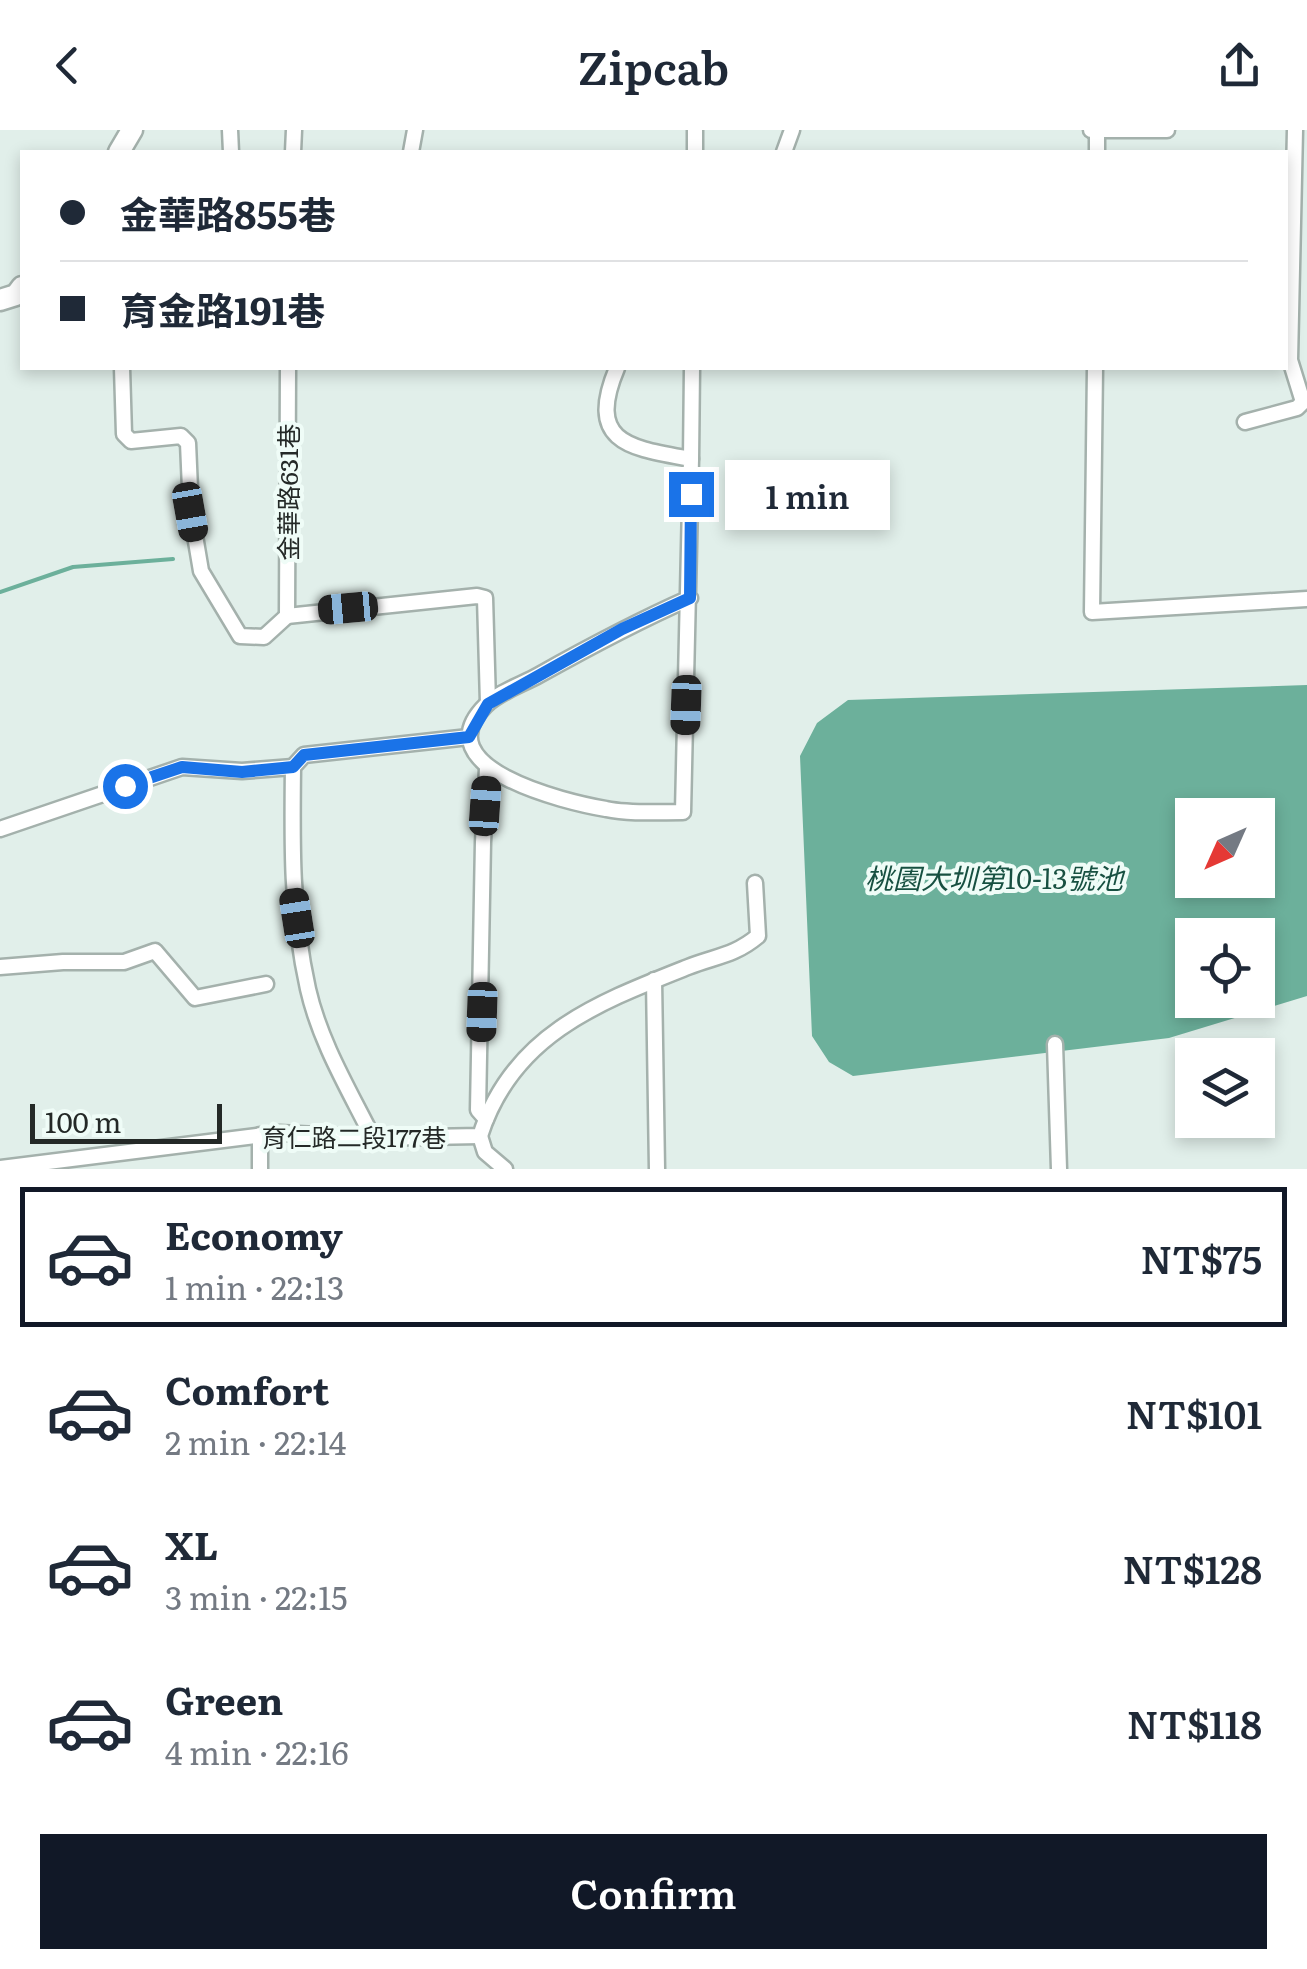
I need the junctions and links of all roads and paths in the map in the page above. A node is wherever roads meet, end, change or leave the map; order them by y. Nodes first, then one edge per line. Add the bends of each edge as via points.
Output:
1 (1095, 130) edge
2 (1167, 130) edge
3 (1295, 130) edge
4 (122, 370) edge
5 (288, 370) edge
6 (616, 370) edge
7 (692, 370) edge
8 (1095, 370) edge
9 (1245, 422) dead end
10 (691, 459) junction
11 (690, 598) junction
12 (1307, 599) edge
13 (287, 616) junction
14 (488, 704) junction
15 (469, 737) junction
16 (293, 767) junction
17 (488, 769) junction
18 (0, 829) edge
19 (755, 883) dead end
20 (0, 967) edge
21 (654, 980) junction
22 (266, 984) dead end
23 (1054, 1044) dead end
24 (486, 1119) junction
25 (260, 1134) junction
26 (480, 1136) junction
27 (373, 1138) junction
28 (0, 1168) edge
29 (260, 1169) edge
30 (505, 1169) edge
31 (657, 1169) edge
32 (1058, 1169) edge

1 - 2 street
3 - 9 street via 1290,360 1303,402
4 - 13 street via 124,434 131,441 181,436 188,442 200,572 240,636 264,637
5 - 13 street, 金華路631巷
6 - 10 street via 607,408 614,432 628,446
7 - 10 street
8 - 12 street via 1092,612
10 - 11 street
11 - 14 street
11 - 17 street via 683,812 608,810
13 - 14 street via 485,598
14 - 15 street
15 - 16 street via 304,755
15 - 17 street
16 - 18 street via 182,767
16 - 27 street via 292,882 308,991 324,1040
17 - 24 street via 478,1110
19 - 21 street, 育仁路二段177巷 via 758,936 740,951
20 - 22 street via 124,962 156,951 195,998
21 - 24 street, 育仁路二段177巷 via 542,1041 516,1066
21 - 31 street
23 - 32 street
24 - 26 street, 育仁路二段177巷
25 - 27 street, 育仁路二段177巷
25 - 28 street, 育仁路二段177巷
25 - 29 street
26 - 27 street, 育仁路二段177巷
26 - 30 street

